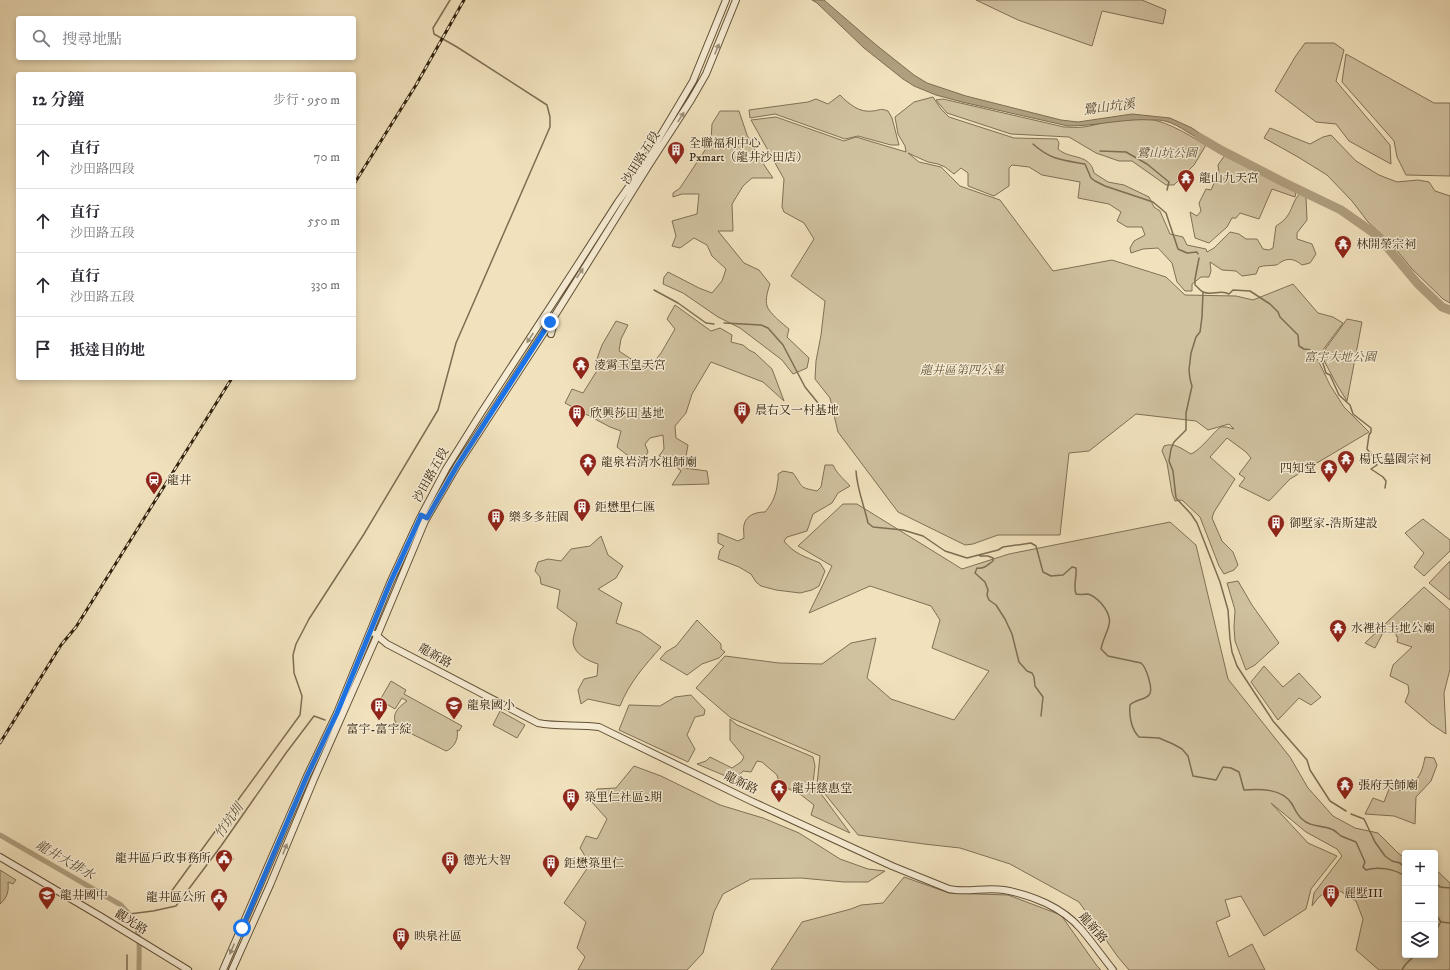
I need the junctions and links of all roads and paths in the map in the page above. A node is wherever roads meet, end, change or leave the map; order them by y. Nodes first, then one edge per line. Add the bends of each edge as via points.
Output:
1 (726, 0) edge
2 (736, 0) edge
3 (637, 175) junction
4 (626, 207) junction
5 (612, 211) junction
6 (600, 244) junction
7 (573, 285) junction
8 (558, 295) junction
9 (549, 324) junction
10 (483, 410) junction
11 (491, 415) junction
12 (424, 517) junction
13 (371, 630) junction
14 (377, 636) junction
15 (0, 857) edge
16 (250, 908) junction
17 (258, 911) junction
18 (188, 970) edge
19 (223, 970) edge
20 (232, 970) edge
21 (1112, 970) edge

1 - 3 street, 沙田路五段 via 693,81
4 -> 2 street, 沙田路五段 via 701,84
3 - 4 street via 624,200
3 - 5 street, 沙田路五段
4 - 6 street, 沙田路五段
5 - 6 street, 沙田路五段 via 615,215
5 - 8 street, 沙田路五段
7 -> 6 street, 沙田路五段
7 - 9 street, 沙田路五段
7 - 9 street via 552,325 551,334
8 - 9 street via 562,300
8 -> 10 street, 沙田路五段 via 553,291 555,295 543,319
9 - 11 street, 沙田路五段
10 - 11 street
10 - 12 street, 沙田路五段 via 446,469
11 - 12 street, 沙田路五段
12 - 13 street, 沙田路五段 via 390,583
12 - 14 street, 沙田路五段
13 - 14 street, 龍新路
13 - 16 street, 沙田路五段
17 -> 14 street, 沙田路五段
14 - 21 street, 龍新路 via 387,644 538,723 599,727 751,801 892,866 949,889 1004,890 1042,900 1067,915 1081,928
15 - 18 street, 觀光路
16 - 17 street
16 -> 19 street, 沙田路五段
17 - 20 street, 沙田路五段

